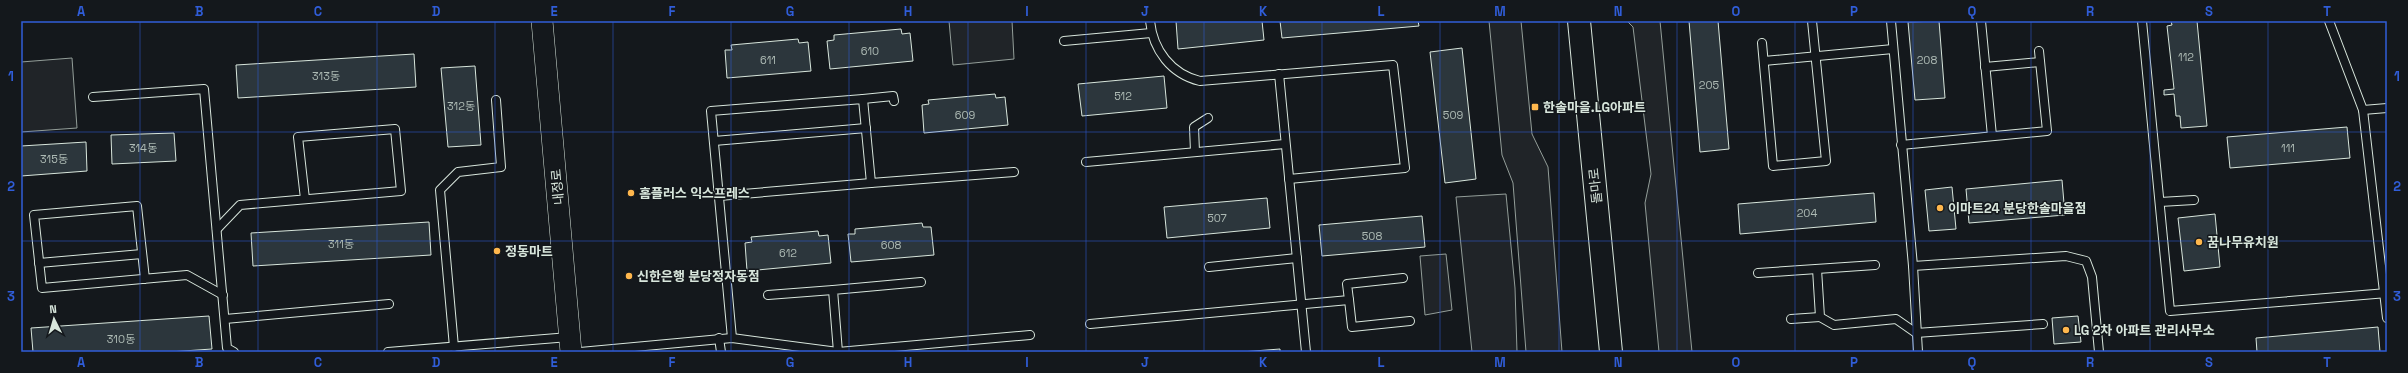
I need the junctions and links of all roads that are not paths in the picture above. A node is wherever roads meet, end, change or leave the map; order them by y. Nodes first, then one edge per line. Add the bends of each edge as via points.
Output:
1 (542, 21) edge
2 (1150, 21) edge
3 (1579, 21) edge
4 (1812, 21) edge
5 (1891, 21) edge
6 (1981, 21) edge
7 (2142, 21) edge
8 (2329, 21) edge
9 (1151, 34) junction
10 (1064, 41) dead end
11 (1762, 43) dead end
12 (1893, 49) junction
13 (2039, 52) dead end
14 (1816, 56) junction
15 (1764, 61) junction
16 (2040, 62) junction
17 (1985, 67) junction
18 (1279, 74) junction
19 (93, 97) dead end
20 (863, 99) junction
21 (496, 100) dead end
22 (894, 101) dead end
23 (2387, 108) edge
24 (2363, 110) junction
25 (1208, 118) dead end
26 (866, 128) junction
27 (1992, 136) junction
28 (714, 141) junction
29 (1285, 144) junction
30 (1901, 145) junction
31 (1195, 152) junction
32 (1086, 162) dead end
33 (1014, 172) dead end
34 (1289, 179) junction
35 (871, 183) junction
36 (719, 196) junction
37 (305, 199) junction
38 (2194, 200) dead end
39 (2160, 202) junction
40 (217, 229) junction
41 (142, 254) junction
42 (1297, 258) junction
43 (39, 263) junction
44 (1875, 265) dead end
45 (1913, 266) junction
46 (1209, 267) dead end
47 (1816, 269) junction
48 (1758, 273) dead end
49 (1403, 278) dead end
50 (144, 279) junction
51 (921, 282) dead end
52 (833, 290) junction
53 (2385, 294) edge
54 (222, 295) junction
55 (768, 295) dead end
56 (1349, 300) junction
57 (389, 304) dead end
58 (1301, 304) junction
59 (1820, 317) junction
60 (2387, 318) edge
61 (225, 319) junction
62 (1791, 319) dead end
63 (1410, 321) dead end
64 (1090, 324) dead end
65 (2043, 324) dead end
66 (1916, 333) junction
67 (1030, 335) dead end
68 (719, 338) junction
69 (732, 338) junction
70 (454, 347) junction
71 (574, 347) edge
72 (234, 352) edge
73 (388, 352) edge
74 (721, 352) edge
75 (838, 352) edge
76 (1306, 352) edge
77 (1611, 352) edge
78 (1918, 352) edge
79 (2099, 352) edge

1 - 71 street, 내정로
2 - 9 lane
3 - 77 main road, 돌마로
4 - 14 lane
5 - 12 lane
6 - 17 lane
7 - 39 lane
8 - 24 lane
9 - 10 lane
9 - 18 lane via 1166,61 1176,72 1188,78 1200,81
11 - 15 lane
12 - 14 lane
12 - 30 lane
13 - 16 lane
14 - 15 lane
14 - 15 lane via 1826,161 1781,166 1773,166
16 - 17 lane
16 - 27 lane via 2047,131
17 - 27 lane
18 - 29 lane
18 - 34 lane via 1393,65 1405,168
19 - 40 lane via 204,89
20 - 22 lane via 894,96
20 - 26 lane
20 - 28 lane via 711,111
21 - 70 lane via 501,167 458,172 440,190
23 - 24 lane
24 - 53 lane
25 - 31 lane via 1194,127
26 - 28 lane
26 - 35 lane
27 - 30 lane
28 - 36 lane
29 - 31 lane
29 - 34 lane
30 - 45 lane
31 - 32 lane
33 - 35 lane
34 - 42 lane
35 - 36 lane
36 - 69 lane
37 - 37 lane via 401,191 395,129 298,137
37 - 40 lane via 240,205
38 - 39 lane
39 - 53 lane via 2170,311
40 - 54 lane
41 - 43 lane
41 - 43 lane via 137,206 82,210 34,215
41 - 50 lane
42 - 46 lane
42 - 58 lane
43 - 50 lane via 42,288
44 - 47 lane
45 - 66 lane
45 - 79 lane via 2066,256 2086,261 2092,277
47 - 48 lane
47 - 59 lane
49 - 56 lane via 1347,284
50 - 54 lane via 187,276
51 - 52 lane
52 - 55 lane
52 - 75 lane
53 - 60 lane
54 - 61 lane
56 - 58 lane
56 - 63 lane via 1352,327
57 - 61 lane
58 - 64 lane
58 - 76 lane
59 - 62 lane
59 - 66 lane via 1834,325 1896,319
61 - 72 lane via 227,348
65 - 66 lane
66 - 78 lane
67 - 75 lane
68 - 69 lane
68 - 71 lane
68 - 74 lane
69 - 75 lane
70 - 71 lane
70 - 73 lane

